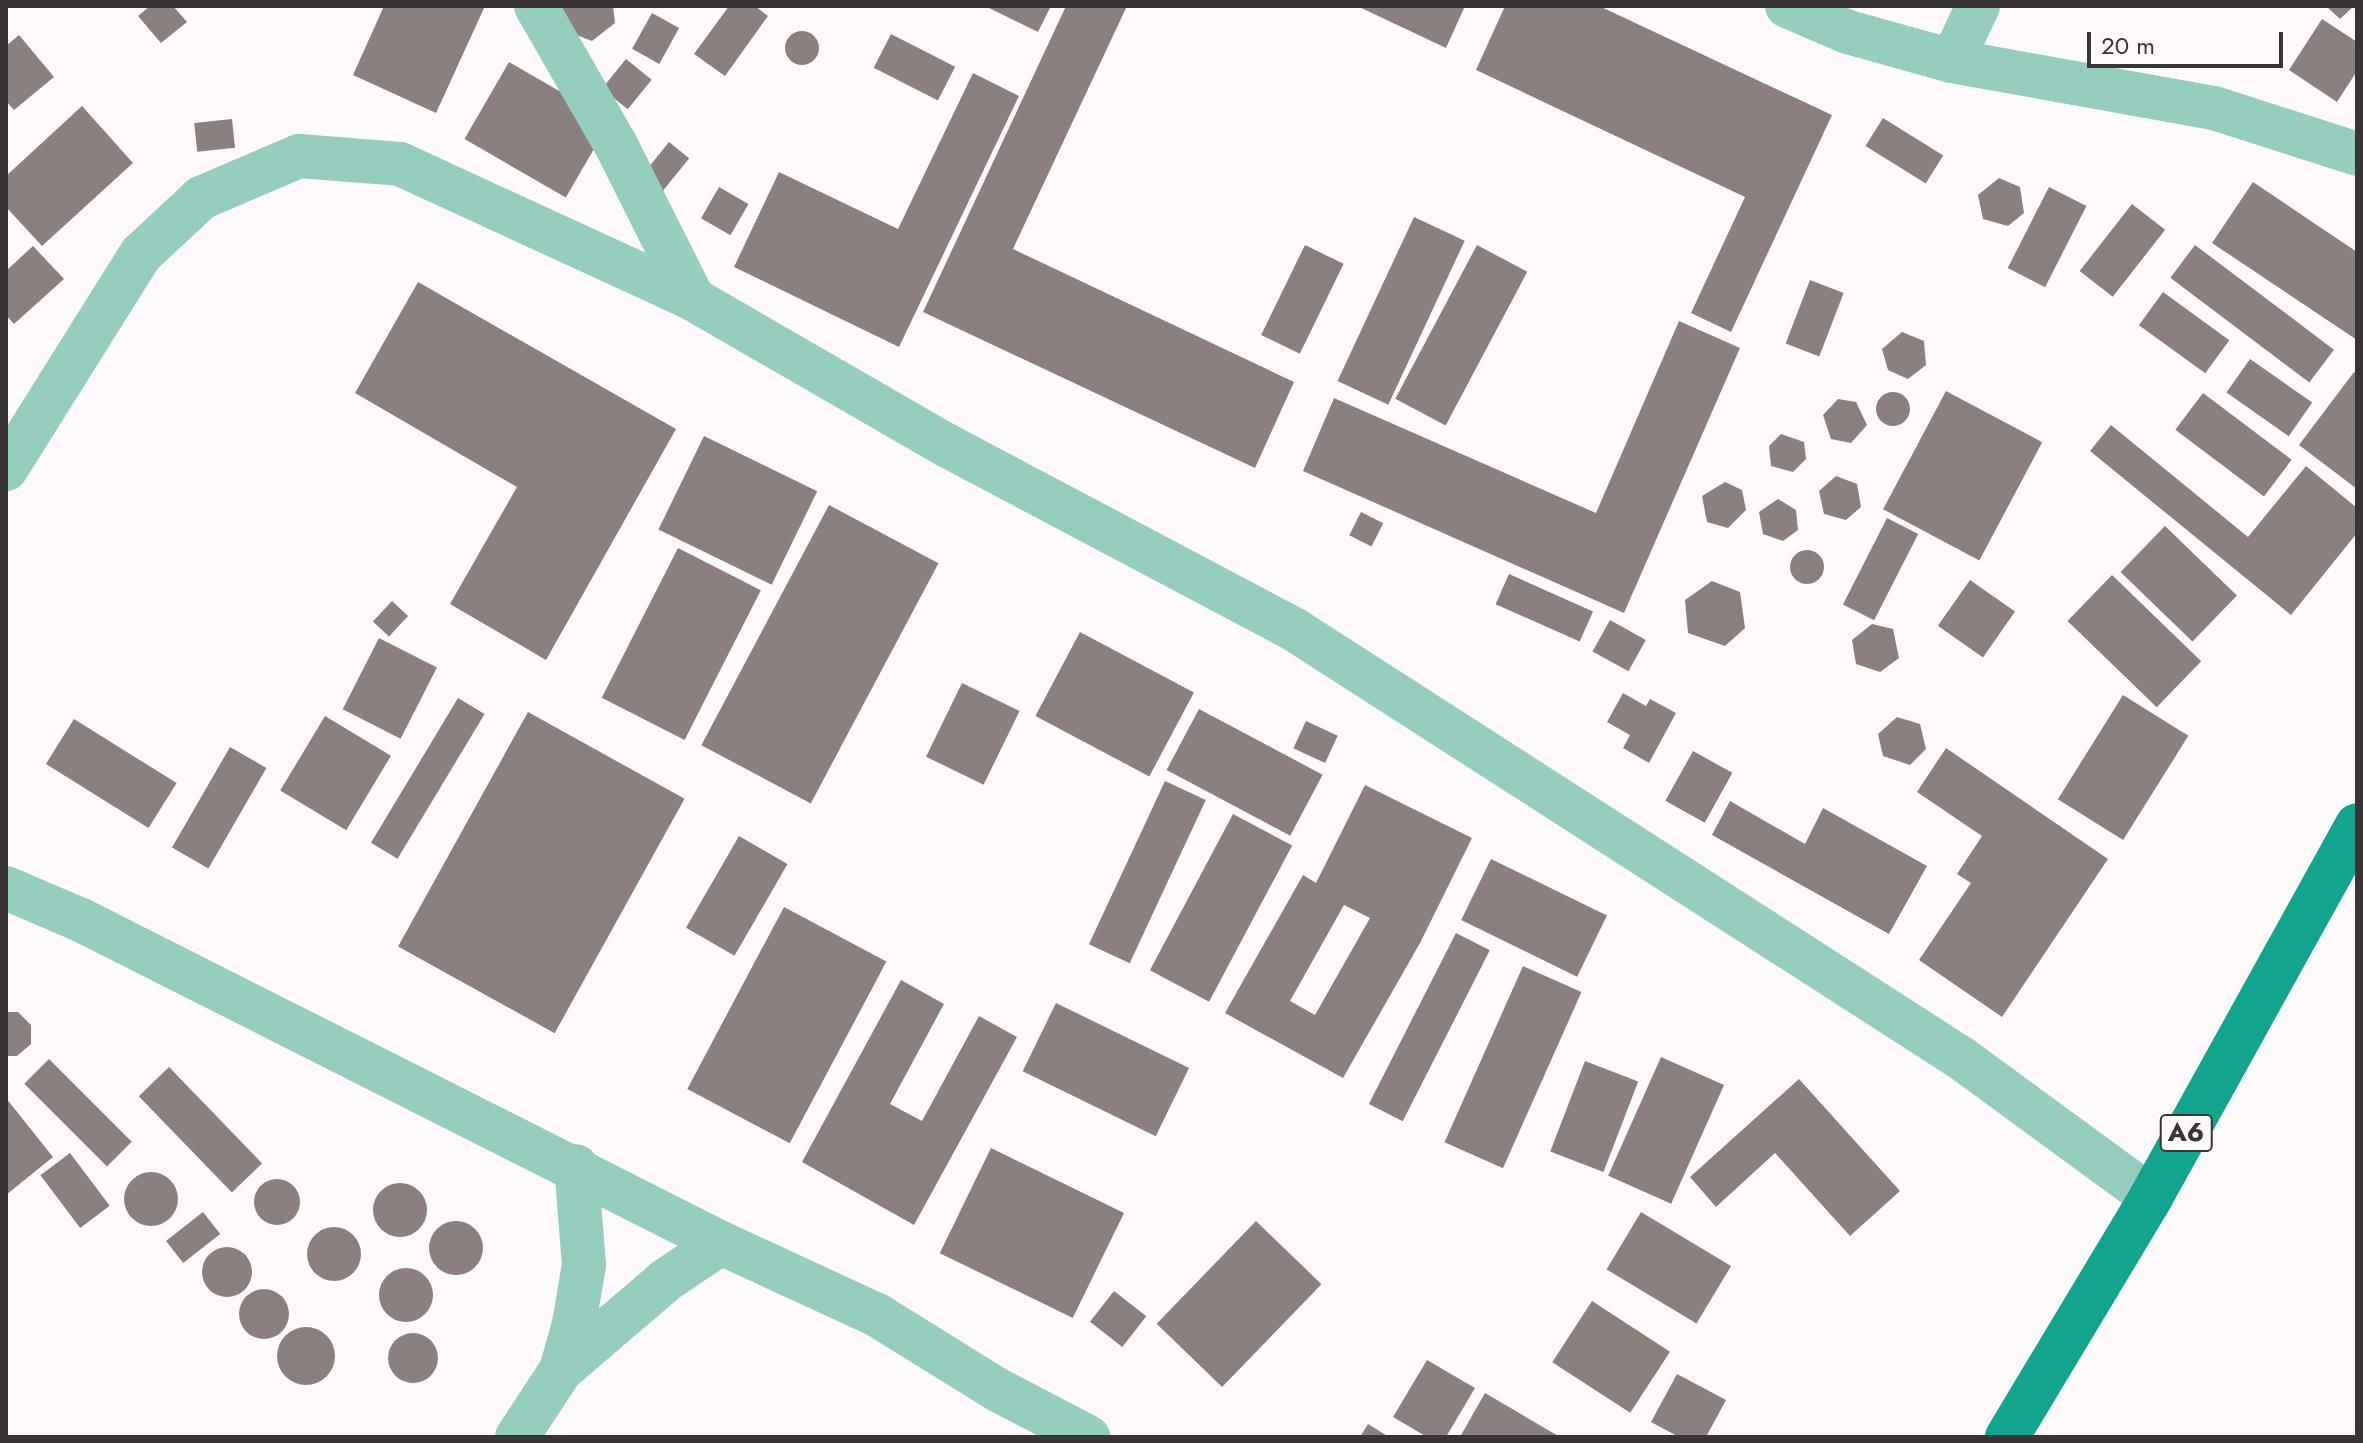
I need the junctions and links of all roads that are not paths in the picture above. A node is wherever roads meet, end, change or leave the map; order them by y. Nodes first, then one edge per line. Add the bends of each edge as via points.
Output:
1 (536, 6) edge
2 (1787, 6) edge
3 (1978, 6) edge
4 (1952, 61) junction
5 (2357, 154) edge
6 (693, 299) junction
7 (6, 469) edge
8 (2357, 825) edge
9 (6, 888) edge
10 (576, 1166) junction
11 (2151, 1197) junction
12 (721, 1243) junction
13 (561, 1370) junction
14 (517, 1437) edge
15 (1088, 1437) edge
16 (2007, 1437) edge

1 - 6 street via 616,145
2 - 4 street via 1848,32
3 - 4 street
4 - 5 street via 2214,108
6 - 7 street via 400,164 299,156 201,198 141,254
6 - 11 street via 946,445 1295,630 1961,1058
8 - 11 main road, A6
9 - 10 street via 81,920
10 - 12 street
10 - 13 street via 584,1265
11 - 16 main road, A6
12 - 13 street via 666,1280
12 - 15 street via 877,1315 998,1390
13 - 14 street

